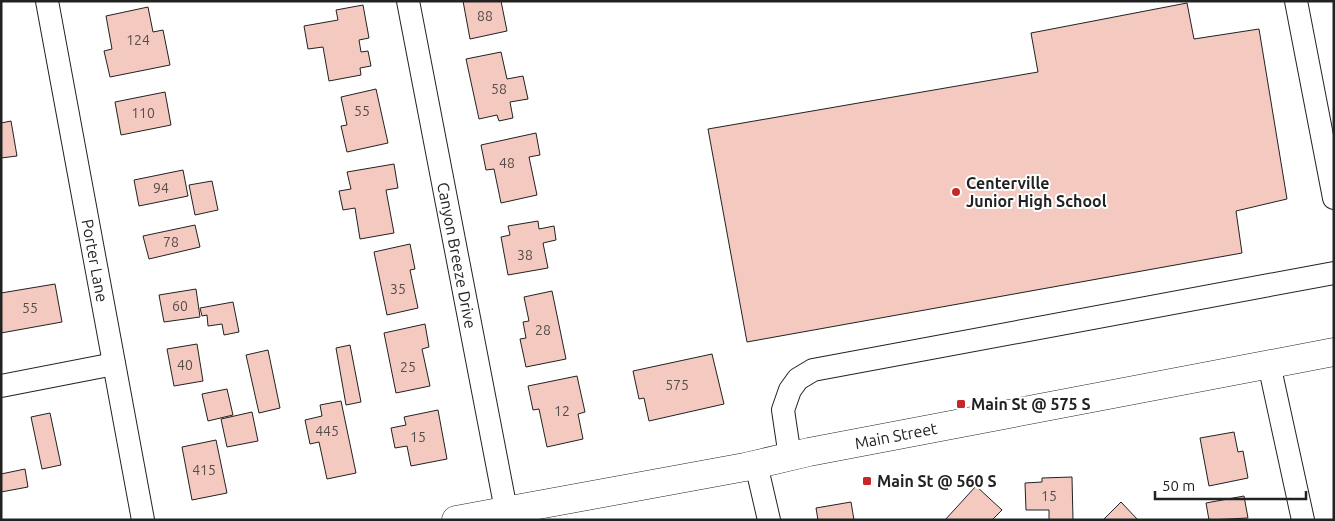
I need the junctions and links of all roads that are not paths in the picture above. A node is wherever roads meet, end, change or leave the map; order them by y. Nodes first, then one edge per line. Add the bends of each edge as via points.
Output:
1 (48, 1) edge
2 (408, 1) edge
3 (1296, 1) edge
4 (1334, 198) edge
5 (1334, 273) edge
6 (1334, 352) edge
7 (114, 364) junction
8 (1269, 364) junction
9 (1, 386) edge
10 (790, 457) junction
11 (756, 464) junction
12 (506, 510) junction
13 (143, 520) edge
14 (456, 520) edge
15 (768, 520) edge
16 (1303, 520) edge

1 - 7 street, Porter Lane
2 - 12 street, Canyon Breeze Drive
3 - 4 street
5 - 10 street via 813,370 798,379 783,410
6 - 8 main road, Main Street
7 - 9 street
7 - 13 street, Porter Lane
8 - 10 main road, Main Street
8 - 16 street
10 - 11 main road, Main Street
11 - 12 main road, Main Street
11 - 15 street
12 - 14 main road, Main Street

